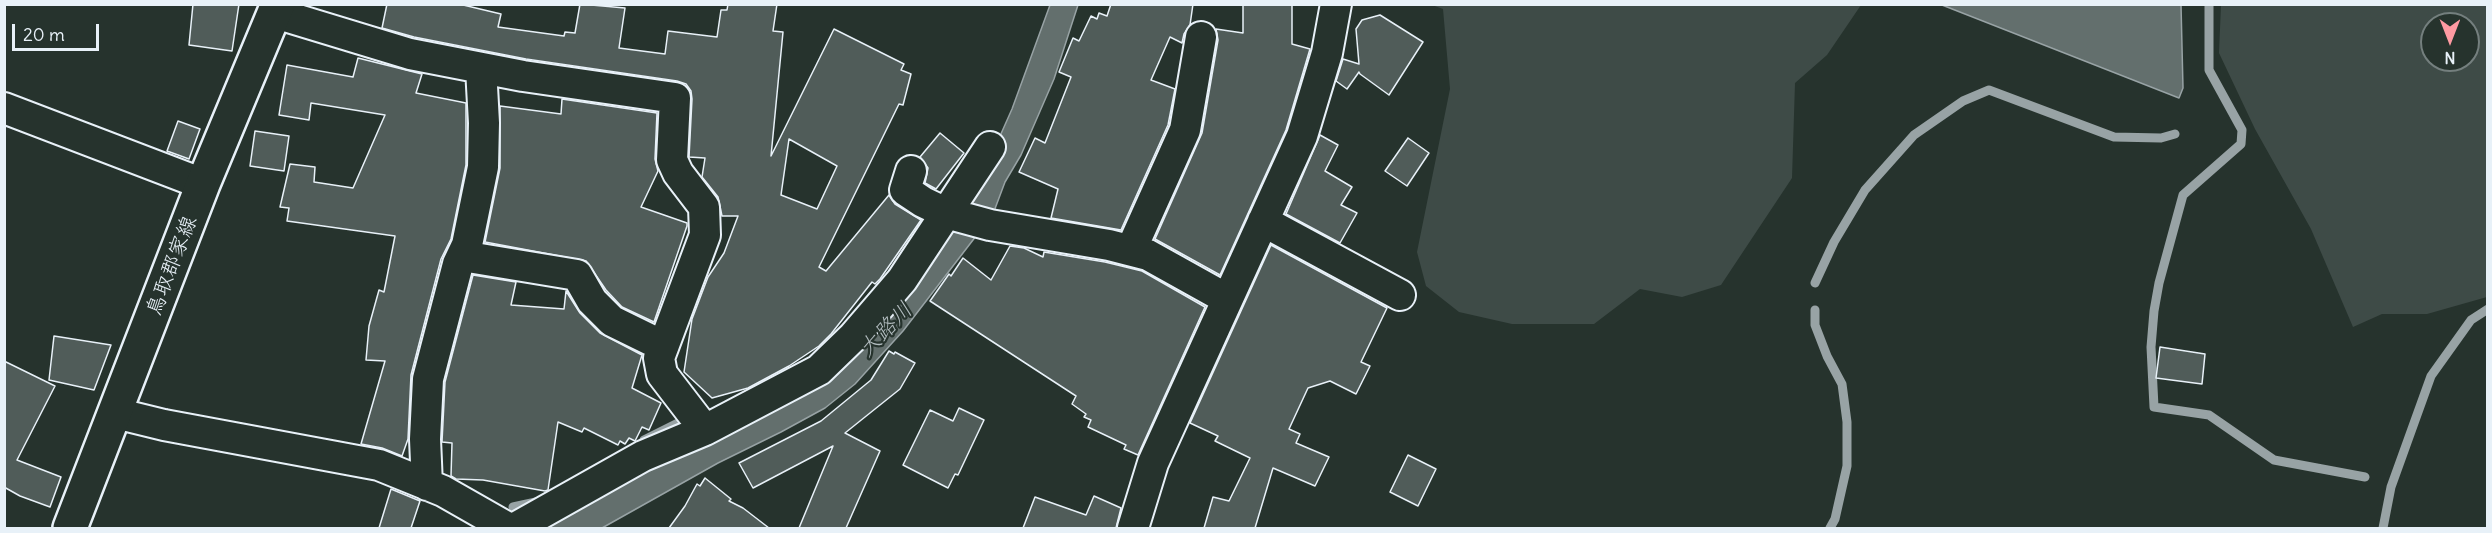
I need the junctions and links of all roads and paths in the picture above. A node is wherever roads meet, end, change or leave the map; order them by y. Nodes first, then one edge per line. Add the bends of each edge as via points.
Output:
1 (1336, 4) edge
2 (277, 9) edge
3 (1201, 37) dead end
4 (481, 68) junction
5 (4, 108) edge
6 (990, 147) dead end
7 (911, 171) dead end
8 (203, 184) junction
9 (946, 213) junction
10 (1263, 221) junction
11 (1131, 250) junction
12 (462, 256) junction
13 (1400, 295) dead end
14 (1227, 299) junction
15 (663, 346) junction
16 (115, 413) junction
17 (705, 430) junction
18 (427, 485) junction
19 (70, 528) edge
20 (508, 528) edge
21 (515, 528) edge
22 (1133, 528) edge

1 - 10 street via 1327,52 1302,136
2 - 4 street via 410,54
2 - 8 main road, 鳥取郡家線
3 - 11 street via 1185,129
4 - 12 street via 483,167 468,244
4 - 15 street via 675,98 672,160 704,207 705,235
5 - 8 street
6 - 9 street
7 - 9 street via 905,190
8 - 16 main road, 鳥取郡家線
9 - 11 street via 990,225
9 - 17 street via 902,280 819,370
10 - 13 street
10 - 14 street
11 - 14 street via 1148,255
12 - 15 street via 577,275 592,301 612,321
12 - 18 street via 429,379 424,439
14 - 22 street via 1153,463
15 - 17 street via 659,358 662,374
16 - 18 street via 379,465
16 - 19 main road, 鳥取郡家線
17 - 21 street via 643,456
18 - 20 street

